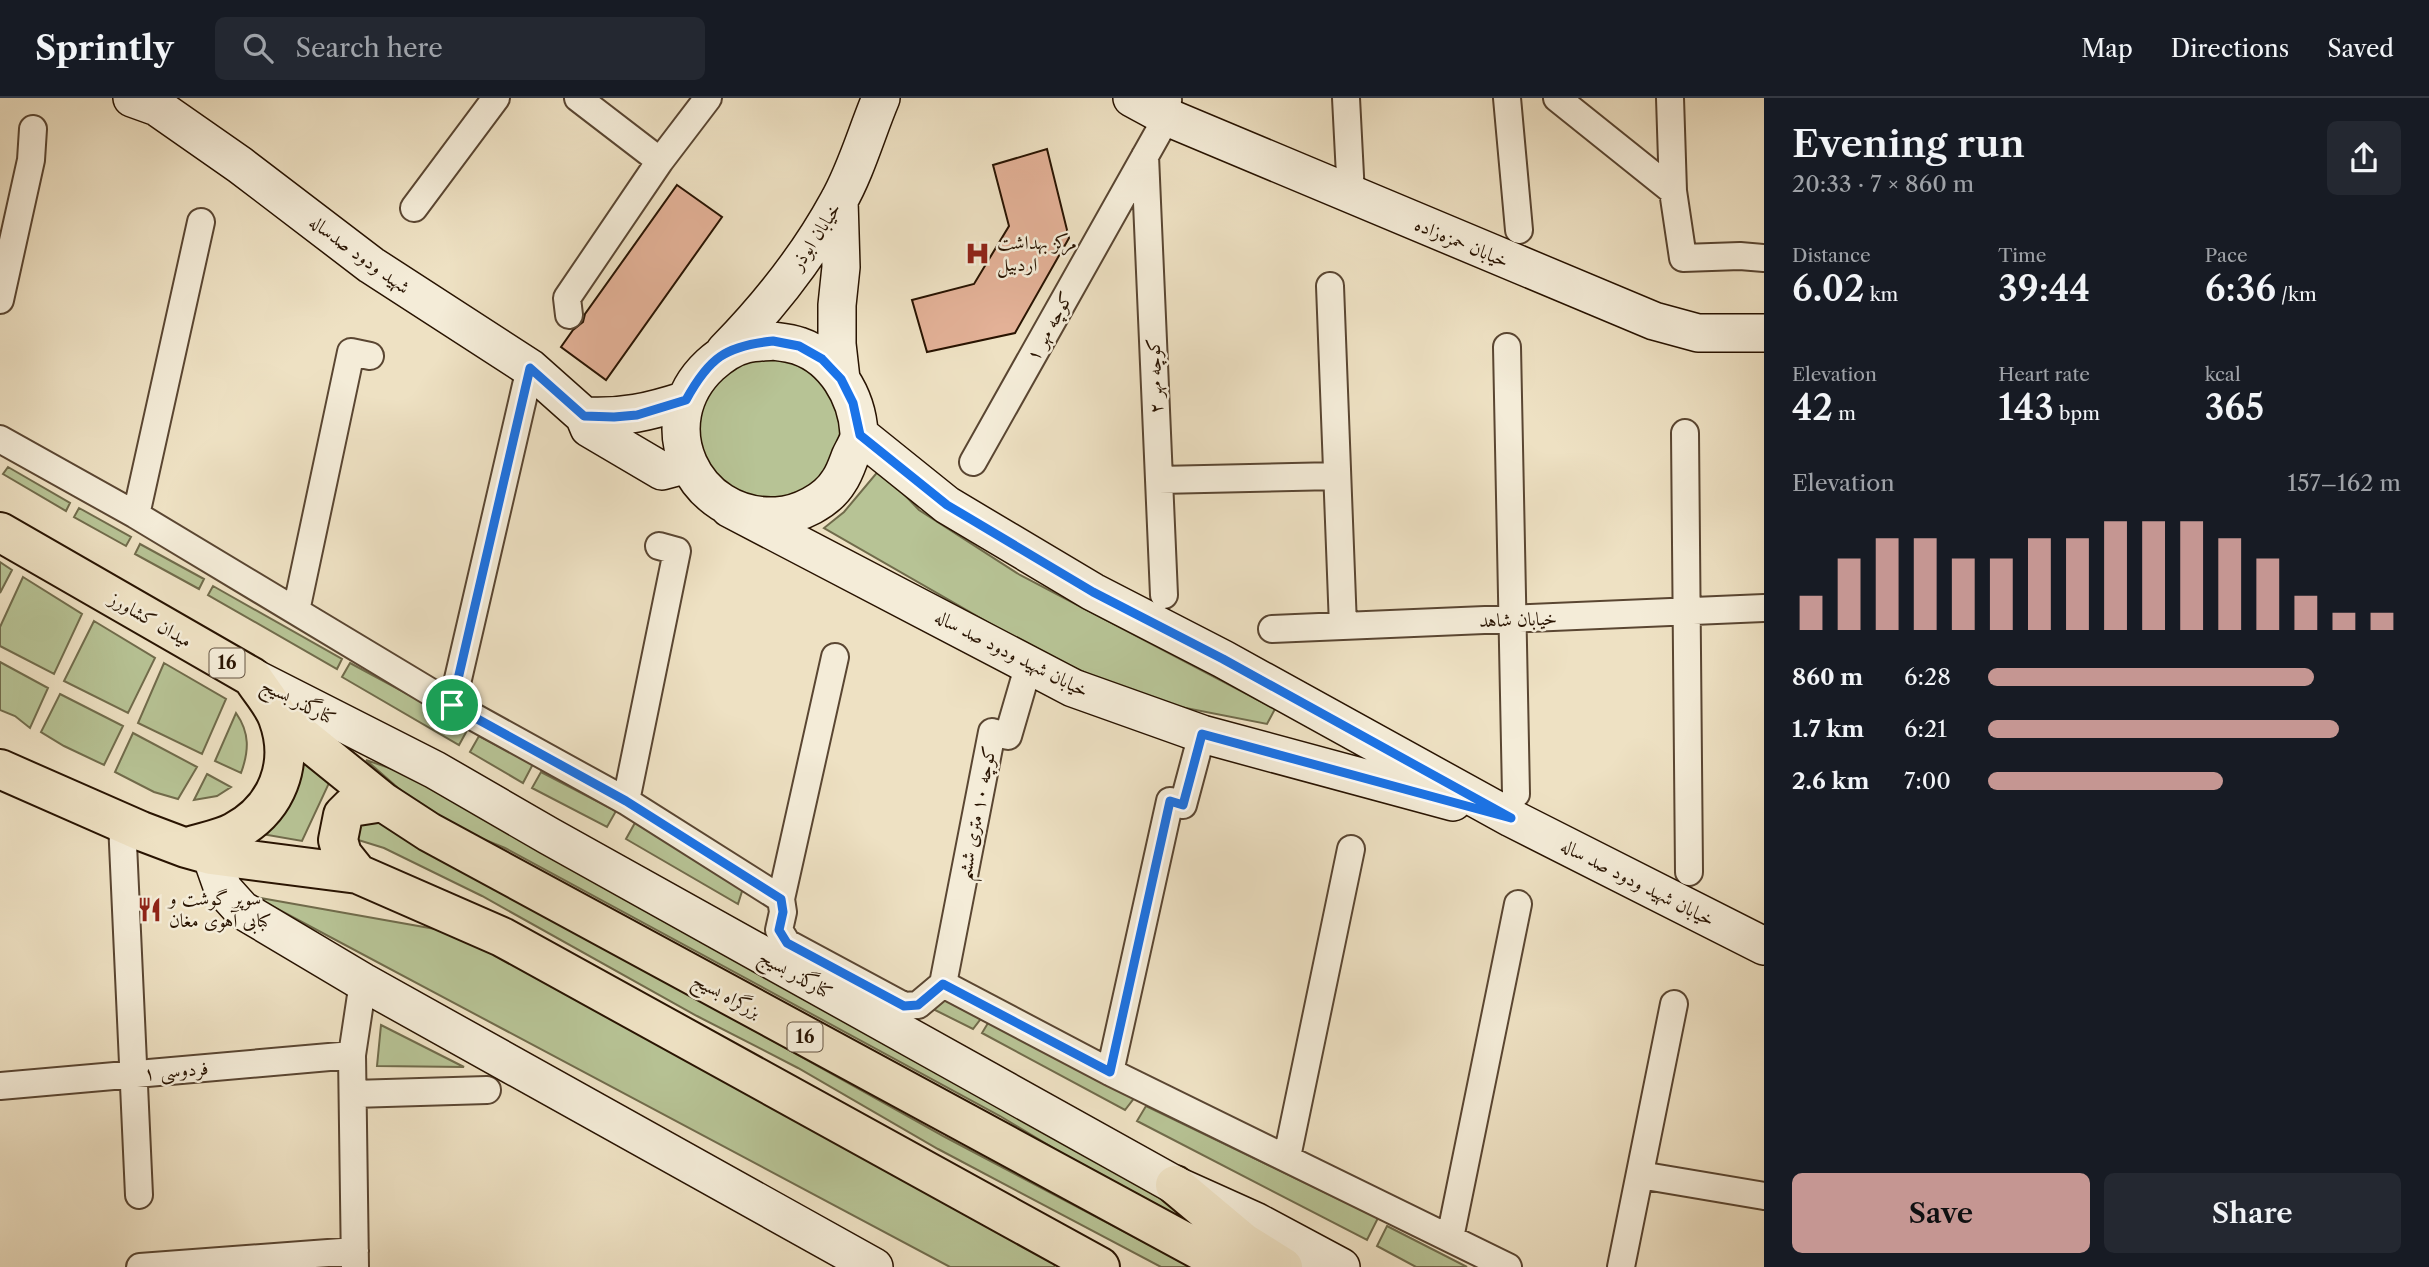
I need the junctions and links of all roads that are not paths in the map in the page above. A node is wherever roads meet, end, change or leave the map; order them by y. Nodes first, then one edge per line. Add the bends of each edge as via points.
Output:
1 (132, 98) edge
2 (496, 98) edge
3 (578, 98) edge
4 (708, 98) edge
5 (881, 98) edge
6 (1132, 98) edge
7 (1346, 98) edge
8 (1507, 98) edge
9 (1557, 98) edge
10 (1670, 98) edge
11 (1168, 108) edge
12 (33, 129) dead end
13 (1145, 156) junction
14 (660, 161) junction
15 (1673, 191) junction
16 (1351, 195) junction
17 (839, 200) junction
18 (414, 208) dead end
19 (201, 222) dead end
20 (1519, 230) dead end
21 (1764, 258) edge
22 (1330, 286) dead end
23 (0, 300) edge
24 (569, 316) dead end
25 (1764, 333) edge
26 (1507, 347) dead end
27 (370, 356) dead end
28 (720, 356) junction
29 (530, 368) junction
30 (841, 379) junction
31 (686, 400) junction
32 (584, 416) junction
33 (1685, 433) dead end
34 (860, 435) junction
35 (0, 439) edge
36 (972, 462) dead end
37 (688, 464) junction
38 (1338, 476) junction
39 (1159, 480) junction
40 (729, 508) junction
41 (136, 515) junction
42 (0, 532) edge
43 (659, 546) dead end
44 (1164, 595) dead end
45 (1764, 608) edge
46 (296, 611) junction
47 (1685, 612) junction
48 (1514, 619) junction
49 (1343, 626) junction
50 (1272, 629) dead end
51 (835, 657) dead end
52 (1029, 664) junction
53 (252, 677) junction
54 (452, 705) junction
55 (278, 717) junction
56 (1202, 734) junction
57 (0, 769) edge
58 (39, 788) junction
59 (0, 792) edge
60 (626, 801) junction
61 (383, 802) junction
62 (1513, 806) junction
63 (122, 822) junction
64 (1351, 849) dead end
65 (199, 851) junction
66 (1689, 872) dead end
67 (358, 874) junction
68 (781, 899) junction
69 (1518, 904) dead end
70 (1764, 946) edge
71 (363, 982) junction
72 (943, 984) junction
73 (1674, 1004) dead end
74 (352, 1055) junction
75 (1110, 1072) junction
76 (132, 1074) junction
77 (0, 1086) edge
78 (487, 1090) dead end
79 (354, 1094) junction
80 (1287, 1157) junction
81 (1640, 1175) junction
82 (1175, 1185) junction
83 (139, 1195) dead end
84 (1764, 1196) edge
85 (1450, 1238) junction
86 (355, 1259) edge
87 (139, 1267) edge
88 (874, 1267) edge
89 (1100, 1267) edge
90 (1231, 1267) edge
91 (1283, 1267) edge
92 (1342, 1267) edge
93 (1508, 1267) edge
94 (1622, 1267) edge

1 - 29 street, شهید ودود صدساله via 157,107 371,265
2 - 18 street
3 - 14 street
4 - 14 street
5 - 17 street, خیابان ابوذر
6 - 11 street, خیابان حمزه‌زاده
7 - 16 street
8 - 20 street
9 - 15 street
10 - 15 street
11 - 13 street, کوچه مهر ۱
11 - 16 street, خیابان حمزه‌زاده
12 - 23 street via 31,160
13 - 36 street, کوچه مهر ۱
13 - 39 street, کوچه مهر ۲
14 - 24 street via 567,298
15 - 21 street via 1683,258
16 - 25 street, خیابان حمزه‌زاده via 1654,321 1698,333
17 - 28 street, خیابان ابوذر via 762,313
17 - 30 street via 837,344
19 - 41 street
22 - 38 street
26 - 48 street
27 - 46 street via 351,352
28 - 30 street via 745,344 773,341 799,346 822,359
28 - 31 street via 699,375
29 - 32 street, شهید ودود صدساله
29 - 54 street
30 - 34 street via 853,403
31 - 32 street via 637,415
31 - 37 street via 681,428
32 - 37 street, شهید ودود صدساله via 590,428 662,471
33 - 47 street
34 - 40 street via 838,483 816,503 788,515 758,517
34 - 62 street, خیابان شهید ودود صد ساله via 947,505 1093,592
35 - 41 street
37 - 40 street via 701,485
38 - 39 street
38 - 49 street
39 - 44 street, کوچه مهر ۲
40 - 52 street, خیابان شهید ودود صد ساله
41 - 46 street
42 - 53 highway, میدان کشاورز / 16
43 - 60 street via 677,551
45 - 47 street, خیابان شاهد
46 - 54 street
47 - 48 street, خیابان شاهد
47 - 66 street
48 - 49 street, خیابان شاهد
48 - 62 street
49 - 50 street, خیابان شاهد
51 - 68 street
52 - 56 street, خیابان شهید ودود صد ساله via 1073,688
52 - 72 street, کوچه ۱۰ متری ششم via 1008,736 992,732
53 - 55 highway, میدان کشاورز / 16
53 - 82 street, کنارگذر بسیج via 435,770
54 - 60 street
55 - 61 highway, بزرگراه بسیج / 16
55 - 65 highway, میدان کشاورز / 16 via 285,753 279,789 263,811
56 - 62 street, خیابان شهید ودود صد ساله
56 - 75 street via 1183,805 1170,801
57 - 58 highway
58 - 59 street
58 - 63 highway
60 - 68 street
61 - 67 highway via 351,807 343,815 338,840 342,854
61 - 90 highway, بزرگراه بسیج / 16 via 640,948
62 - 70 street, خیابان شهید ودود صد ساله
63 - 65 highway
63 - 76 street
64 - 80 street
65 - 67 highway
65 - 71 street via 243,911
67 - 89 highway via 502,937
68 - 72 street via 779,930 787,943 904,1006 918,1005
69 - 85 street
71 - 74 street
71 - 88 street
72 - 75 street
73 - 81 street
74 - 76 street, فردوسی ۱
74 - 79 street
75 - 80 street
76 - 77 street, فردوسی ۱
76 - 83 street
78 - 79 street
79 - 86 street
80 - 85 street
81 - 84 street
81 - 94 street
82 - 91 highway via 1243,1242
82 - 92 street, کنارگذر بسیج
85 - 93 street
86 - 87 street

